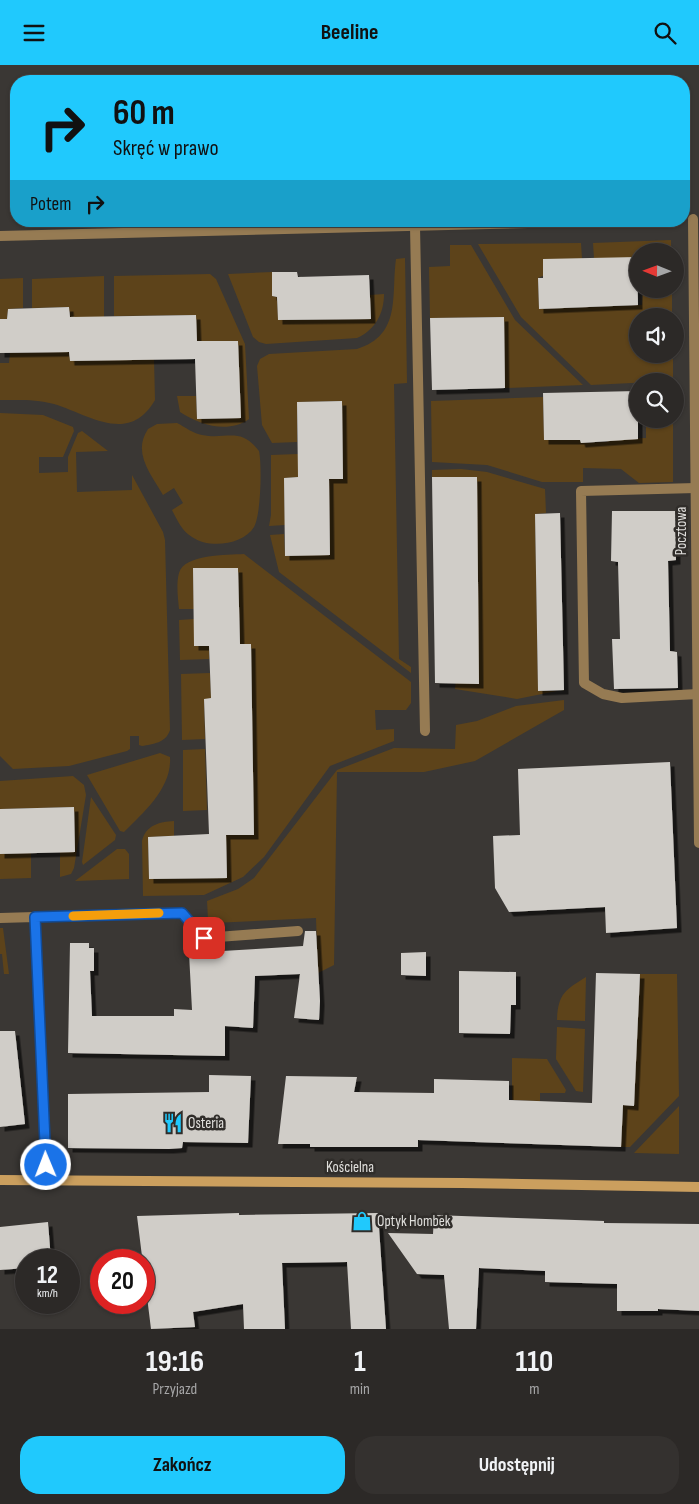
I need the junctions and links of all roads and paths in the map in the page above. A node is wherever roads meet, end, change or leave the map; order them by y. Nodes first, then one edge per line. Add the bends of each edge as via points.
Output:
1 (692, 219) edge
2 (374, 227) edge
3 (415, 227) edge
4 (0, 236) edge
5 (697, 477) edge
6 (696, 488) junction
7 (698, 612) edge
8 (698, 683) edge
9 (698, 694) junction
10 (425, 731) dead end
11 (699, 749) edge
12 (699, 843) edge
13 (35, 917) junction
14 (0, 918) edge
15 (298, 931) dead end
16 (0, 1180) edge
17 (47, 1181) junction
18 (699, 1187) edge

1 - 5 street, Pocztowa
2 - 4 street
3 - 10 street
5 - 6 street, Pocztowa
6 - 7 street, Pocztowa
6 - 9 street via 581,491 584,683 603,694 622,698
7 - 8 street, Pocztowa
8 - 9 street, Pocztowa
9 - 11 street, Pocztowa
11 - 12 street, Pocztowa
13 - 14 street
13 - 15 street via 182,913 204,938
13 - 17 street
16 - 17 street, Kościelna
17 - 18 street, Kościelna

